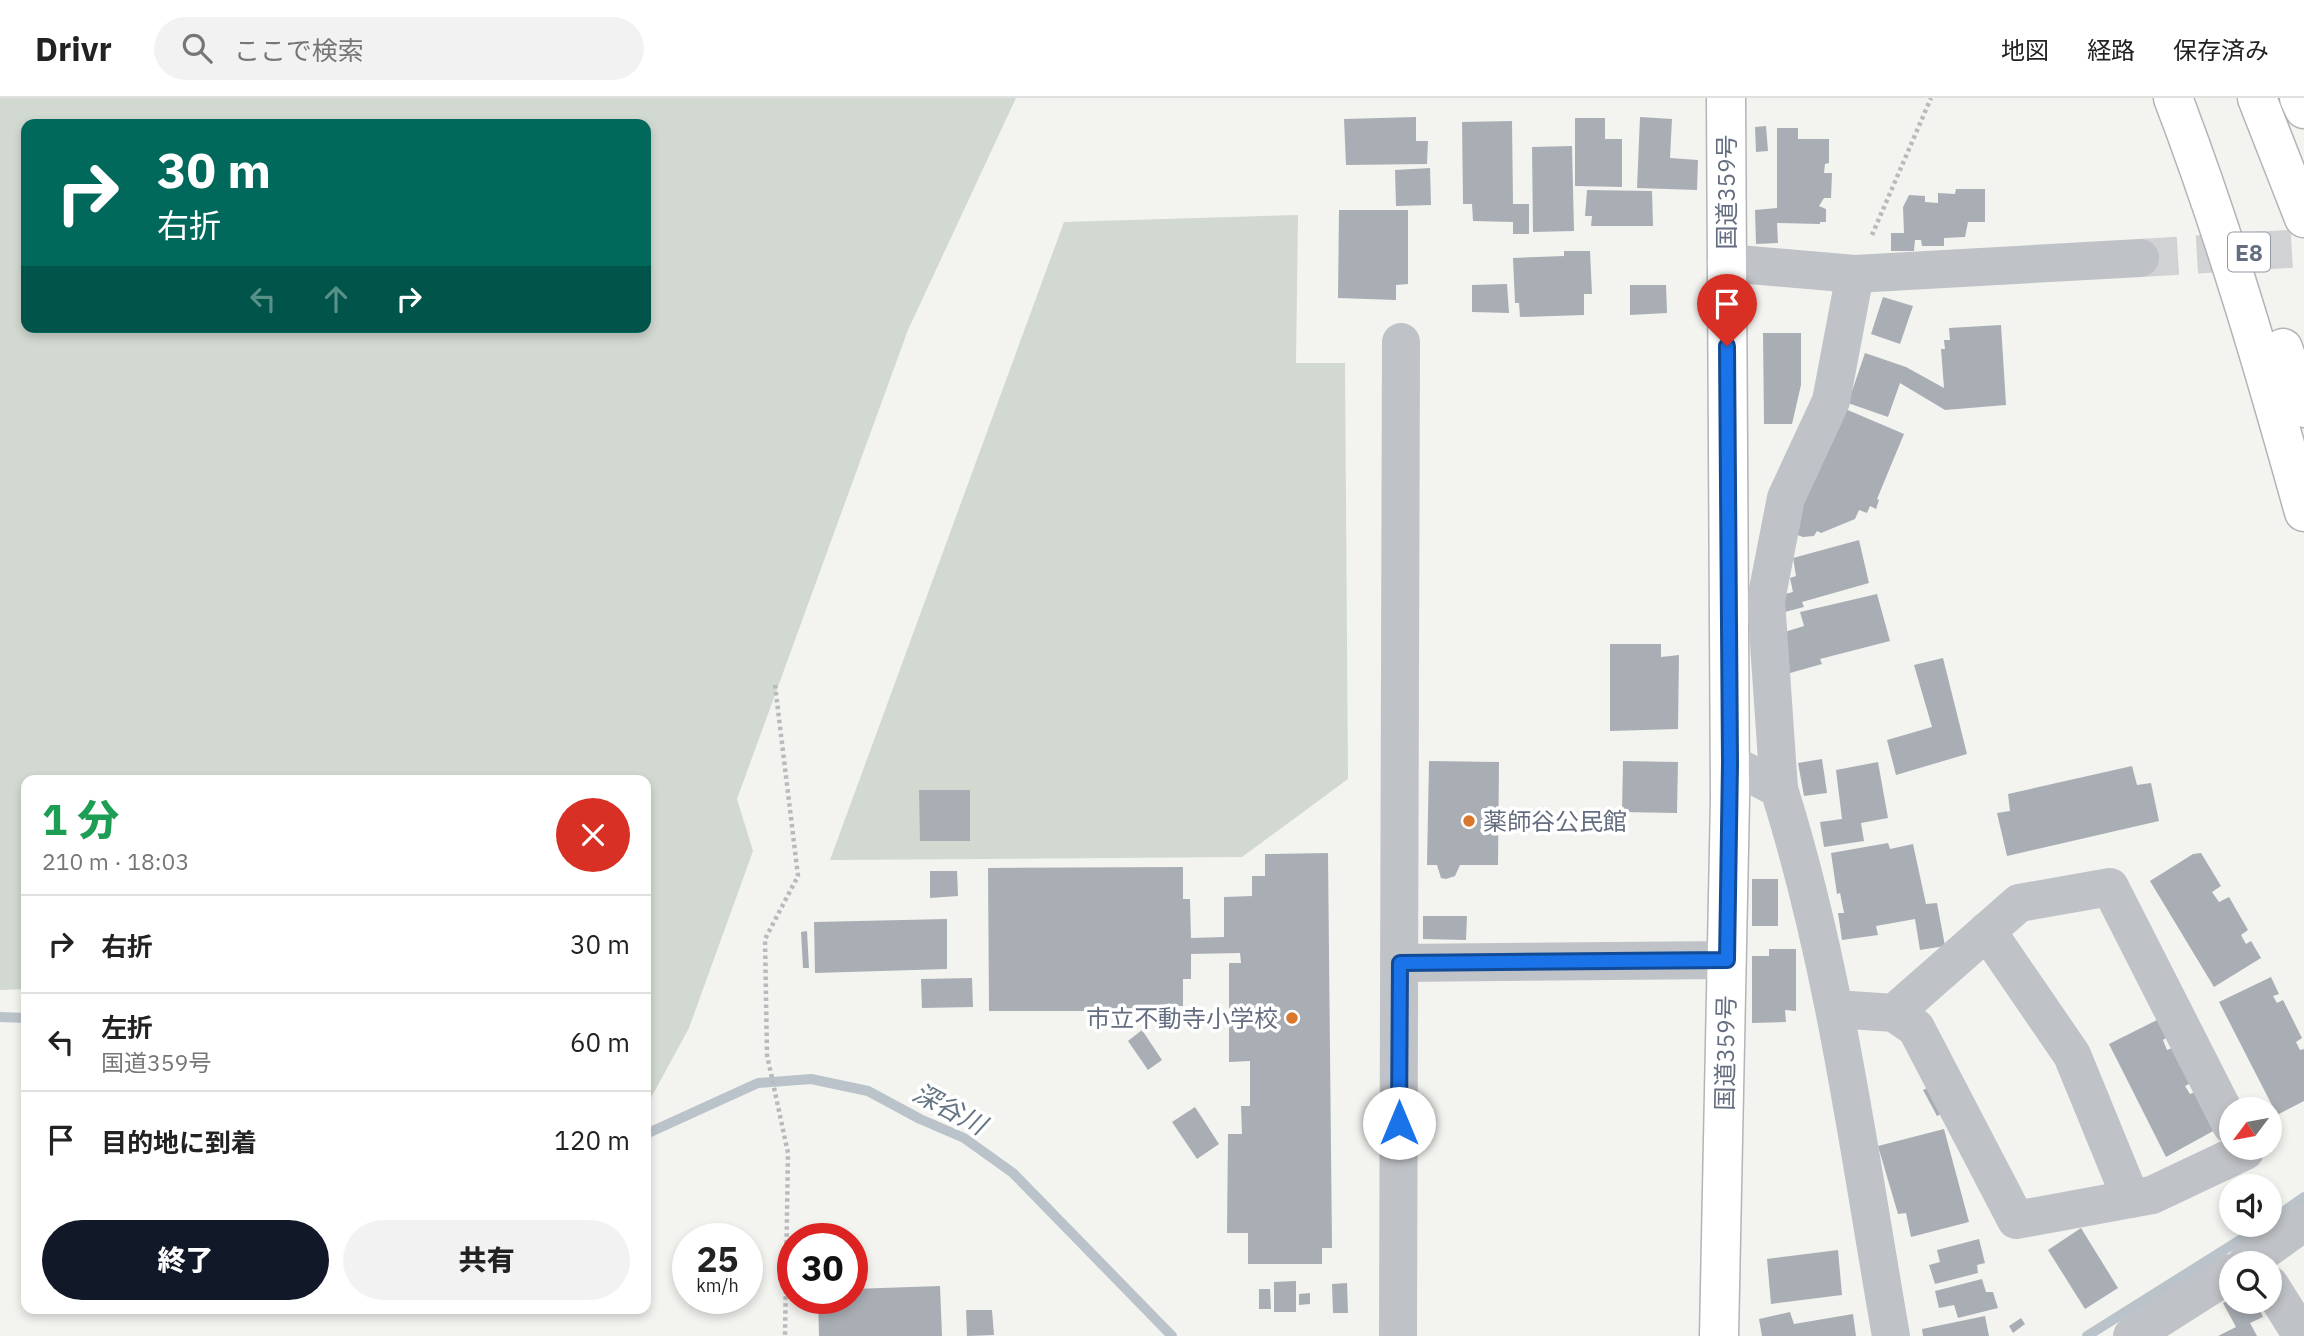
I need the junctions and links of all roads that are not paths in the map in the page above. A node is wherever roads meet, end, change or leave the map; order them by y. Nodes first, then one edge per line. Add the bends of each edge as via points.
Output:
1 (1726, 98) edge
2 (2173, 98) edge
3 (2190, 98) edge
4 (2257, 98) edge
5 (2299, 98) edge
6 (2304, 109) edge
7 (2304, 218) edge
8 (2140, 258) tunnel mouth
9 (1726, 263) junction
10 (1854, 274) junction
11 (1401, 342) dead end
12 (2304, 408) edge
13 (2304, 512) edge
14 (1730, 763) junction
15 (1779, 789) junction
16 (1987, 931) junction
17 (1727, 960) junction
18 (1400, 963) junction
19 (1835, 1009) junction
20 (1894, 1013) junction
21 (2219, 1101) edge
22 (2226, 1160) edge
23 (2132, 1199) junction
24 (2304, 1222) edge
25 (2271, 1251) edge
26 (2219, 1287) edge
27 (2282, 1310) edge
28 (1398, 1336) edge
29 (1719, 1336) edge
30 (1891, 1336) edge
31 (2132, 1336) edge
32 (2302, 1336) edge

1 - 9 highway, 国道359号
2 - 13 highway via 2214,208
3 - 12 highway, E8
4 - 7 highway
5 - 6 highway
8 - 10 street
9 - 10 street
9 - 14 highway, 国道359号
10 - 15 street via 1830,401 1786,498 1766,600
11 - 18 street
14 - 15 street
14 - 17 highway, 国道359号
15 - 19 street via 1802,863
16 - 20 street
16 - 21 street via 2020,904 2110,887
16 - 23 street via 2072,1055
17 - 18 street
17 - 29 highway, 国道359号
18 - 28 street
19 - 20 street
19 - 30 street
20 - 23 street via 1916,1028 2016,1220
22 - 23 street via 2152,1195
24 - 25 street
26 - 31 street
27 - 32 street

